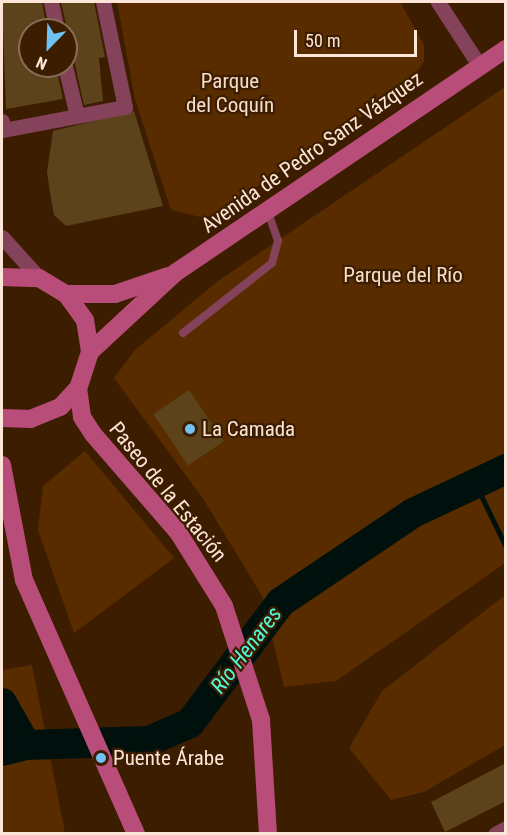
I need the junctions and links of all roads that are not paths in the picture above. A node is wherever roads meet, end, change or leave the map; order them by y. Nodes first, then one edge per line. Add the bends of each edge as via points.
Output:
1 (51, 2) edge
2 (103, 2) edge
3 (438, 2) edge
4 (54, 18) edge
5 (506, 49) edge
6 (479, 65) junction
7 (68, 78) edge
8 (77, 116) junction
9 (2, 125) edge
10 (268, 212) junction
11 (2, 237) edge
12 (176, 273) junction
13 (2, 277) edge
14 (39, 278) junction
15 (66, 294) junction
16 (183, 333) dead end
17 (90, 352) junction
18 (78, 388) junction
19 (2, 418) edge
20 (2, 465) edge
21 (506, 828) edge
22 (136, 834) edge
23 (268, 834) edge
24 (495, 834) edge

1 - 4 street
2 - 8 street via 125,107
3 - 6 street
5 - 6 main road, Avenida de Pedro Sanz Vázquez
6 - 10 main road, Avenida de Pedro Sanz Vázquez
7 - 8 street
8 - 9 street
10 - 12 main road, Avenida de Pedro Sanz Vázquez
10 - 16 lane via 278,241 272,263
11 - 14 street
12 - 15 main road, Avenida de Pedro Sanz Vázquez via 115,294
12 - 17 main road, Avenida de Pedro Sanz Vázquez
13 - 14 main road
14 - 15 main road
15 - 17 main road via 85,320
17 - 18 main road
18 - 19 main road via 46,414
18 - 23 main road, Paseo de la Estación via 82,417 93,434 178,532 219,596 250,674 267,766
20 - 22 main road via 18,562
21 - 24 street

